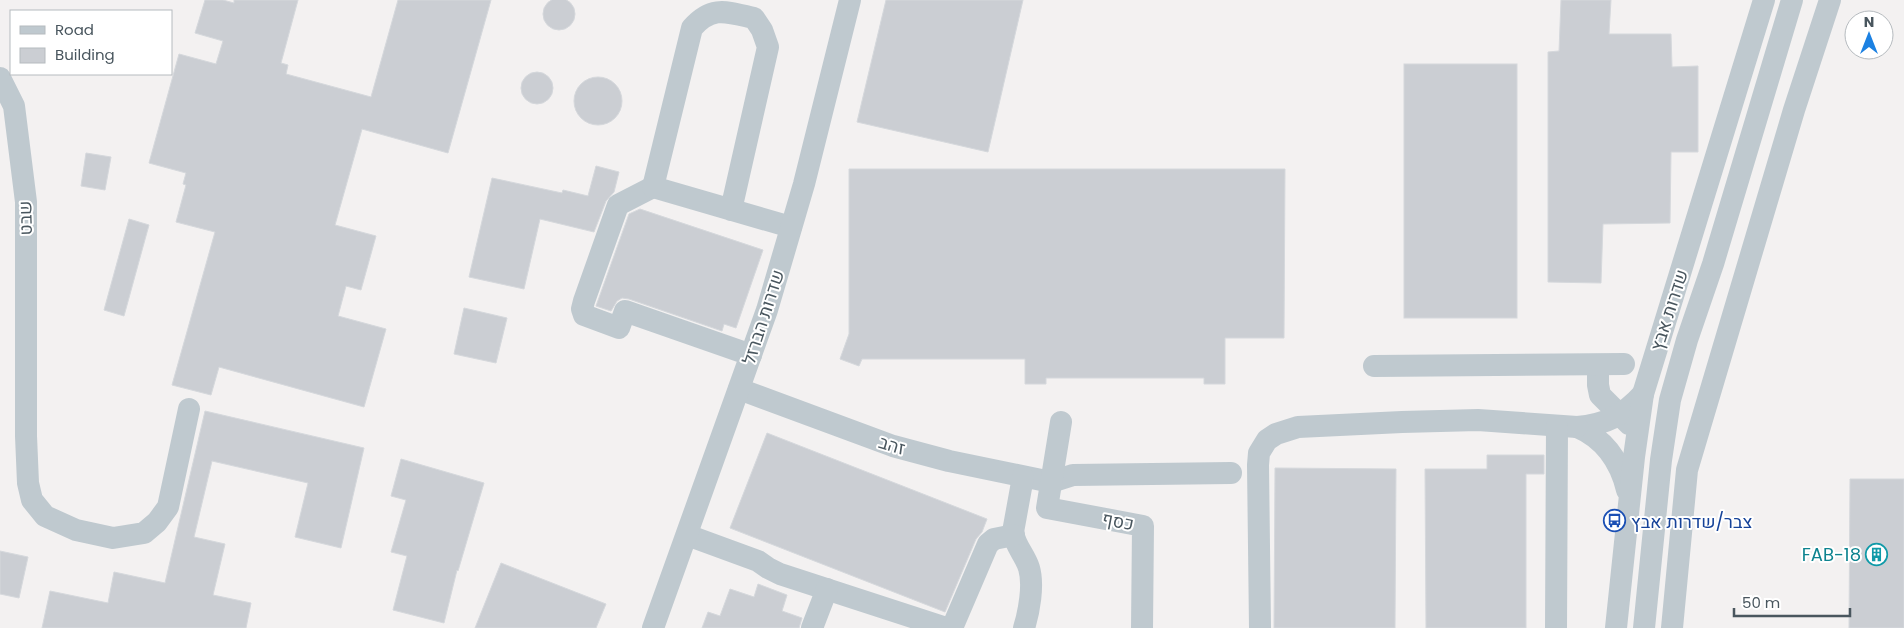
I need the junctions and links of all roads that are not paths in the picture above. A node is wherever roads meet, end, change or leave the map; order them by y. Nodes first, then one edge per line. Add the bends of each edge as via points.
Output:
1 (850, 0) edge
2 (1764, 0) edge
3 (1792, 0) edge
4 (1830, 0) edge
5 (0, 78) edge
6 (653, 187) junction
7 (732, 210) junction
8 (791, 227) junction
9 (751, 355) junction
10 (1624, 364) dead end
11 (1598, 365) junction
12 (1374, 366) dead end
13 (738, 390) junction
14 (1626, 404) junction
15 (188, 409) dead end
16 (1061, 422) dead end
17 (1567, 427) junction
18 (1635, 445) junction
19 (1230, 473) dead end
20 (1022, 477) junction
21 (1051, 482) junction
22 (1629, 499) junction
23 (687, 535) junction
24 (1014, 535) junction
25 (826, 589) junction
26 (653, 628) edge
27 (812, 628) edge
28 (946, 628) edge
29 (952, 628) edge
30 (1024, 628) edge
31 (1142, 628) edge
32 (1260, 628) edge
33 (1556, 628) edge
34 (1616, 628) edge
35 (1644, 628) edge
36 (1672, 628) edge

1 - 8 street, שדרות הברזל
2 - 14 street, שדרות אבץ
3 - 35 street, שדרות אבץ via 1670,400
4 - 36 street via 1687,470
5 - 15 street, שבט via 14,106 26,202 26,436 32,500 45,516 76,530 113,538 144,533 168,508
6 - 7 street
6 - 7 street via 692,28 702,17 722,11 754,18 768,47
6 - 9 street via 618,205 584,301 584,315 619,328 625,311
7 - 8 street
8 - 9 street, שדרות הברזל
9 - 13 street, שדרות הברזל
10 - 11 street
11 - 12 street
11 - 14 street via 1598,390
13 - 20 street, זהב via 893,446
13 - 23 street, שדרות הברזל
14 - 17 street via 1601,424
14 - 18 street, שדרות אבץ
14 - 18 street
16 - 21 street
17 - 22 street via 1595,437 1616,458
17 - 32 street via 1441,421 1317,425 1287,429 1276,434 1262,446 1258,465
17 - 33 street
18 - 22 street, שדרות אבץ
19 - 21 street via 1073,475
20 - 21 street, זהב
20 - 24 street
21 - 31 street, כסף via 1047,508 1143,526
22 - 34 street, שדרות אבץ
23 - 25 street via 758,561 780,574
23 - 26 street, שדרות הברזל
24 - 29 street via 994,539 988,544
24 - 30 street via 1030,575 1030,601
25 - 27 street
25 - 28 street

